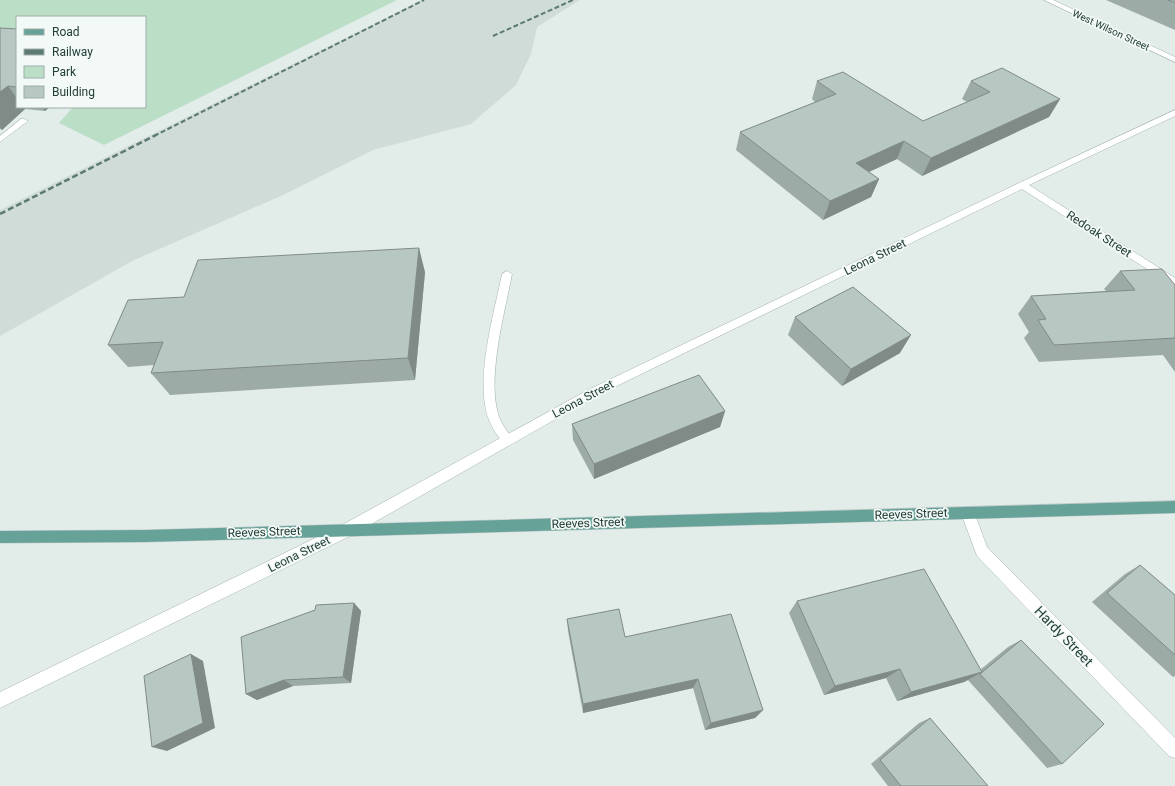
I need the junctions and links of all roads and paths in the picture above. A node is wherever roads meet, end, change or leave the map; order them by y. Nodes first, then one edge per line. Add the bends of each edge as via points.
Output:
1 (1047, 0) edge
2 (1175, 60) edge
3 (1175, 113) edge
4 (24, 121) dead end
5 (0, 140) edge
6 (1022, 185) junction
7 (507, 274) dead end
8 (1175, 283) edge
9 (507, 440) junction
10 (1175, 507) edge
11 (968, 513) junction
12 (347, 530) junction
13 (0, 537) edge
14 (0, 700) edge
15 (1175, 750) edge

1 - 2 street, West Wilson Street
3 - 6 street, Leona Street
4 - 5 lane
6 - 8 street, Redoak Street
6 - 9 street, Leona Street via 592,393
7 - 9 lane via 490,369 490,397 494,420
9 - 12 street, Leona Street
10 - 11 main road, Reeves Street
11 - 12 main road, Reeves Street
11 - 15 street, Hardy Street via 982,551
12 - 13 main road, Reeves Street
12 - 14 street, Leona Street

